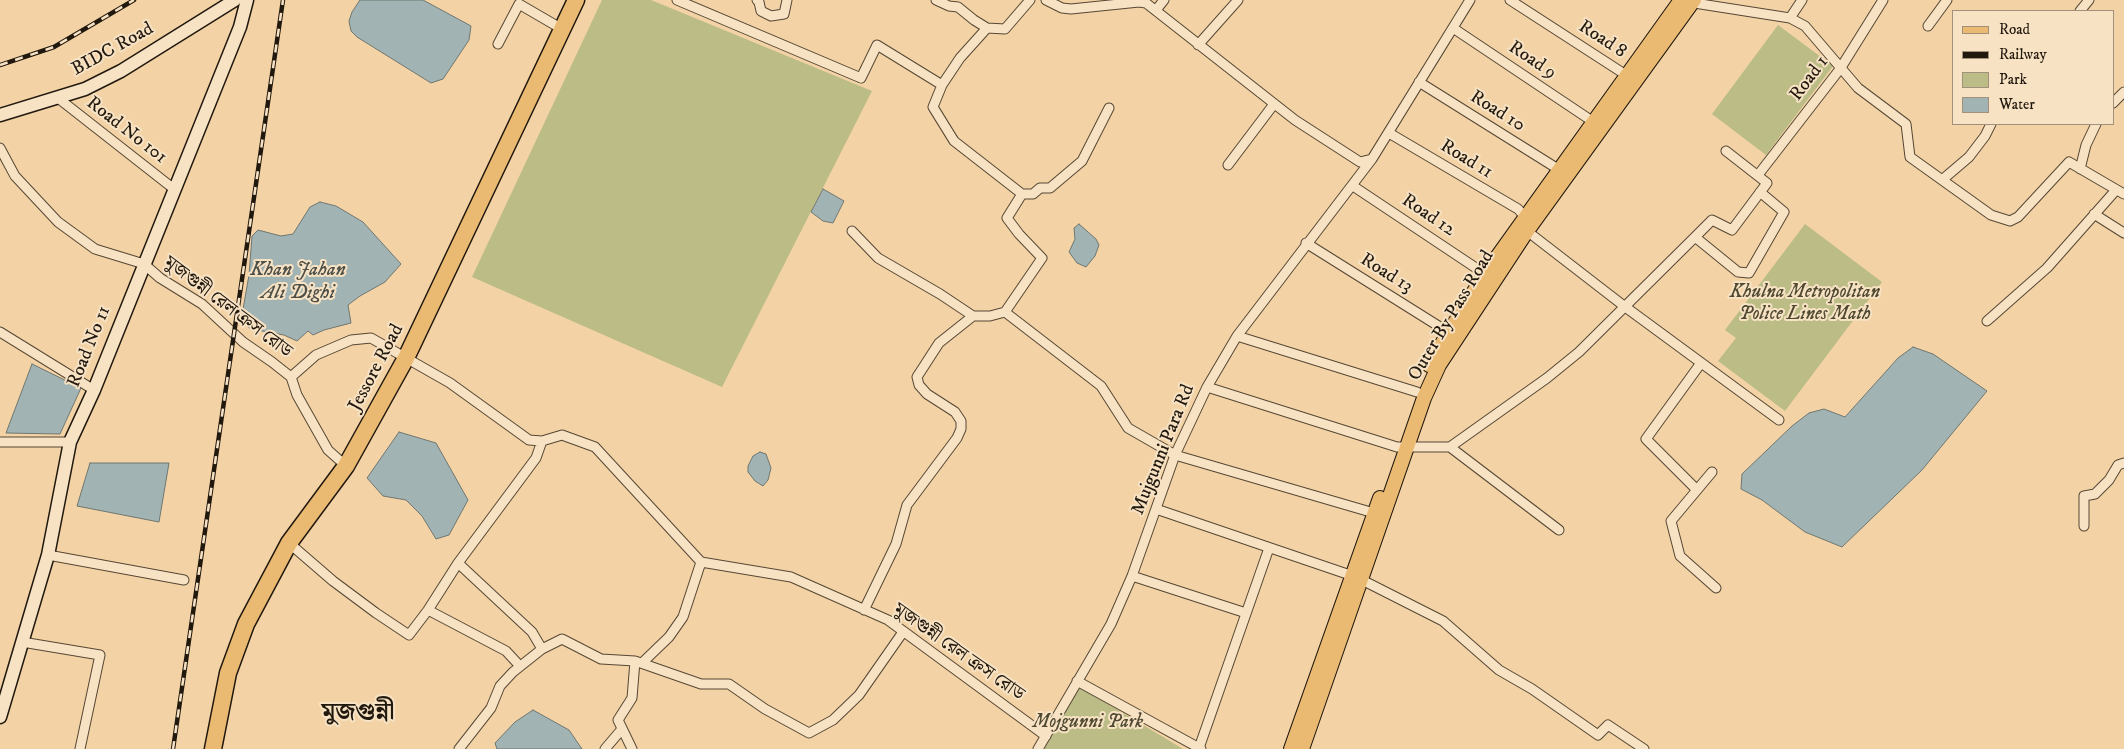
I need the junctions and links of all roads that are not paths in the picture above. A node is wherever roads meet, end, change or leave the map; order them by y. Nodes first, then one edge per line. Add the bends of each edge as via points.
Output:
1 (235, 0) edge
2 (248, 0) edge
3 (576, 0) edge
4 (677, 0) edge
5 (756, 0) edge
6 (787, 0) edge
7 (936, 0) edge
8 (1030, 0) edge
9 (1046, 0) edge
10 (1164, 0) edge
11 (1238, 0) edge
12 (1470, 0) edge
13 (1510, 0) edge
14 (1802, 0) edge
15 (1883, 0) edge
16 (1947, 0) edge
17 (2089, 0) edge
18 (1684, 1) edge
19 (515, 2) edge
20 (1156, 10) junction
21 (2081, 10) edge
22 (1790, 18) junction
23 (1928, 26) dead end
24 (987, 28) junction
25 (1453, 28) junction
26 (562, 29) junction
27 (498, 44) dead end
28 (1198, 44) junction
29 (1840, 69) junction
30 (1626, 74) junction
31 (1419, 82) junction
32 (942, 85) junction
33 (2124, 92) edge
34 (58, 98) junction
35 (2114, 102) edge
36 (1274, 104) junction
37 (1109, 108) dead end
38 (0, 114) edge
39 (1592, 121) junction
40 (1990, 125) edge
41 (2096, 125) edge
42 (1389, 133) junction
43 (0, 148) edge
44 (1726, 151) dead end
45 (1372, 160) junction
46 (1228, 165) dead end
47 (1558, 169) junction
48 (2080, 169) junction
49 (1758, 175) junction
50 (1942, 180) junction
51 (1352, 186) junction
52 (174, 189) junction
53 (1760, 192) junction
54 (2120, 192) edge
55 (1022, 194) junction
56 (2094, 214) junction
57 (1526, 224) junction
58 (852, 231) dead end
59 (2124, 233) edge
60 (1695, 238) junction
61 (1306, 242) junction
62 (144, 264) junction
63 (1485, 274) junction
64 (1624, 306) junction
65 (1005, 312) junction
66 (973, 316) junction
67 (1987, 322) dead end
68 (0, 332) edge
69 (1448, 332) junction
70 (1237, 336) junction
71 (406, 358) junction
72 (1701, 363) junction
73 (291, 377) junction
74 (1207, 386) junction
75 (94, 390) junction
76 (1417, 392) junction
77 (1779, 420) dead end
78 (542, 441) junction
79 (0, 442) edge
80 (70, 442) junction
81 (1402, 447) junction
82 (1450, 447) junction
83 (1175, 455) junction
84 (2124, 463) edge
85 (346, 466) junction
86 (1712, 472) dead end
87 (1697, 490) junction
88 (1156, 509) junction
89 (1374, 513) junction
90 (2084, 526) dead end
91 (1559, 530) dead end
92 (290, 544) junction
93 (1269, 548) junction
94 (48, 555) junction
95 (701, 562) junction
96 (458, 563) junction
97 (1132, 576) junction
98 (1357, 578) junction
99 (184, 580) dead end
100 (1716, 588) dead end
101 (428, 610) junction
102 (864, 610) junction
103 (1246, 613) junction
104 (903, 632) junction
105 (22, 642) junction
106 (542, 649) junction
107 (638, 662) junction
108 (519, 665) junction
109 (1077, 681) junction
110 (0, 717) edge
111 (622, 728) junction
112 (1046, 736) junction
113 (1200, 748) edge
114 (80, 749) edge
115 (213, 749) edge
116 (458, 749) edge
117 (605, 749) edge
118 (632, 749) edge
119 (1038, 749) edge
120 (1291, 749) edge
121 (1302, 749) edge
122 (1644, 749) edge

1 - 34 street, BIDC Road via 121,71
2 - 52 street, Road No 11
3 - 26 highway, Jessore Road
4 - 32 street via 861,78 877,45
5 - 6 street via 760,2 761,11 771,16 784,14
7 - 24 street via 958,6
8 - 24 street via 1005,29
9 - 20 street via 1071,9 1139,2
10 - 20 street
11 - 28 street
12 - 25 street, Mujgunni Para Rd
13 - 30 street, Road 8
14 - 22 street
15 - 29 street, Road 1
16 - 23 street
17 - 21 street
18 - 22 street
18 - 30 main road, Outer By Pass Road
18 - 57 main road, Outer By Pass Road
19 - 26 street
19 - 27 street
20 - 28 street
22 - 29 street via 1805,26
24 - 32 street via 960,58
25 - 31 street, Mujgunni Para Rd
25 - 39 street, Road 9
26 - 71 highway, Jessore Road
28 - 36 street
29 - 49 street, Road 1
29 - 50 street via 1858,88 1906,124 1910,157
30 - 39 main road, Outer By Pass Road
31 - 42 street, Mujgunni Para Rd
31 - 47 street, Road 10
32 - 55 street via 932,107 954,141
33 - 35 street
34 - 38 street, BIDC Road
34 - 52 street, Road No 101
36 - 45 street via 1360,162
36 - 46 street
37 - 55 street via 1082,161 1050,188
39 - 47 main road, Outer By Pass Road
40 - 50 street via 1970,157
41 - 48 street
42 - 45 street, Mujgunni Para Rd
42 - 57 street, Road 11 via 1518,209
43 - 62 street via 15,176 58,222 95,249
44 - 49 street
45 - 51 street, Mujgunni Para Rd
47 - 57 main road, Outer By Pass Road
48 - 50 street via 2069,162 2018,217 2010,221 1991,215
48 - 54 street
49 - 53 street via 1766,183
51 - 61 street, Mujgunni Para Rd
51 - 63 street, Road 12
52 - 62 street, Road No 11
53 - 60 street via 1732,230 1712,220
53 - 60 street via 1784,212 1749,273 1738,272
54 - 56 street
55 - 65 street via 1007,218 1042,258
56 - 59 street
56 - 67 street via 2047,268
57 - 63 main road, Outer By Pass Road
57 - 64 street, Road 11
57 - 81 main road, Outer By Pass Road via 1439,365
58 - 66 street via 878,258
60 - 64 street
61 - 69 street, Road 13
61 - 70 street, Mujgunni Para Rd
62 - 73 street, মুজগুন্নী রেল ক্রস রোড via 202,304 242,342
62 - 75 street, Road No 11
63 - 69 main road, Outer By Pass Road
64 - 72 street, Road 11
64 - 82 street via 1579,352 1547,378
65 - 66 street
65 - 83 street via 1101,386 1128,428
66 - 102 street via 939,342 917,377 927,394 955,412 961,420 961,429 907,505 896,544
68 - 75 street
69 - 76 main road, Outer By Pass Road
70 - 74 street, Mujgunni Para Rd
70 - 76 street
71 - 73 street, মুজগুন্নী রেল ক্রস রোড via 371,338 351,340 316,355
71 - 78 street, মুজগুন্নী রেল ক্রস রোড via 450,383 529,440
71 - 85 highway, Jessore Road
72 - 77 street, Road 11
72 - 87 street via 1646,439
73 - 85 street, মুজগুন্নী রেল ক্রস রোড via 328,450
74 - 81 street
74 - 83 street, Mujgunni Para Rd
75 - 80 street, Road No 11
76 - 81 main road, Outer By Pass Road
78 - 95 street via 562,435 595,447
78 - 96 street via 536,458
79 - 80 street
80 - 94 street, Road No 11
81 - 82 street
81 - 89 main road, Outer By Pass Road
81 - 98 main road, Outer By Pass Road
82 - 91 street
83 - 88 street, Mujgunni Para Rd
83 - 89 street
84 - 90 street via 2118,465 2095,494 2084,496
85 - 92 highway, Jessore Road
86 - 87 street
87 - 100 street via 1671,521 1680,556
88 - 93 street
88 - 97 street, Mujgunni Para Rd
89 - 98 main road, Outer By Pass Road
92 - 101 street via 347,592 409,635
92 - 115 highway, Jessore Road via 246,624 228,673
93 - 98 street
93 - 103 street
94 - 99 street
94 - 105 street, Road No 11
95 - 102 street, মুজগুন্নী রেল ক্রস রোড via 791,577
95 - 107 street via 683,617 669,638
96 - 101 street
96 - 106 street via 532,632
97 - 103 street
97 - 109 street, Mujgunni Para Rd via 1111,624
98 - 120 main road, Outer By Pass Road
98 - 121 main road, Outer By Pass Road
98 - 122 street via 1443,621 1499,670 1598,735 1608,725
101 - 108 street via 506,651
102 - 104 street, মুজগুন্নী রেল ক্রস রোড via 888,620
103 - 113 street
104 - 107 street via 859,695 833,720 809,733 764,709 729,684 701,684
104 - 112 street, মুজগুন্নী রেল ক্রস রোড
105 - 110 street, Road No 11
105 - 114 street via 100,655
106 - 107 street via 562,638 601,659
106 - 108 street
107 - 111 street via 632,698 618,720
108 - 116 street via 500,686 491,708
109 - 112 street, Mujgunni Para Rd
109 - 113 street
111 - 117 street
111 - 118 street
112 - 119 street, Mujgunni Para Rd

